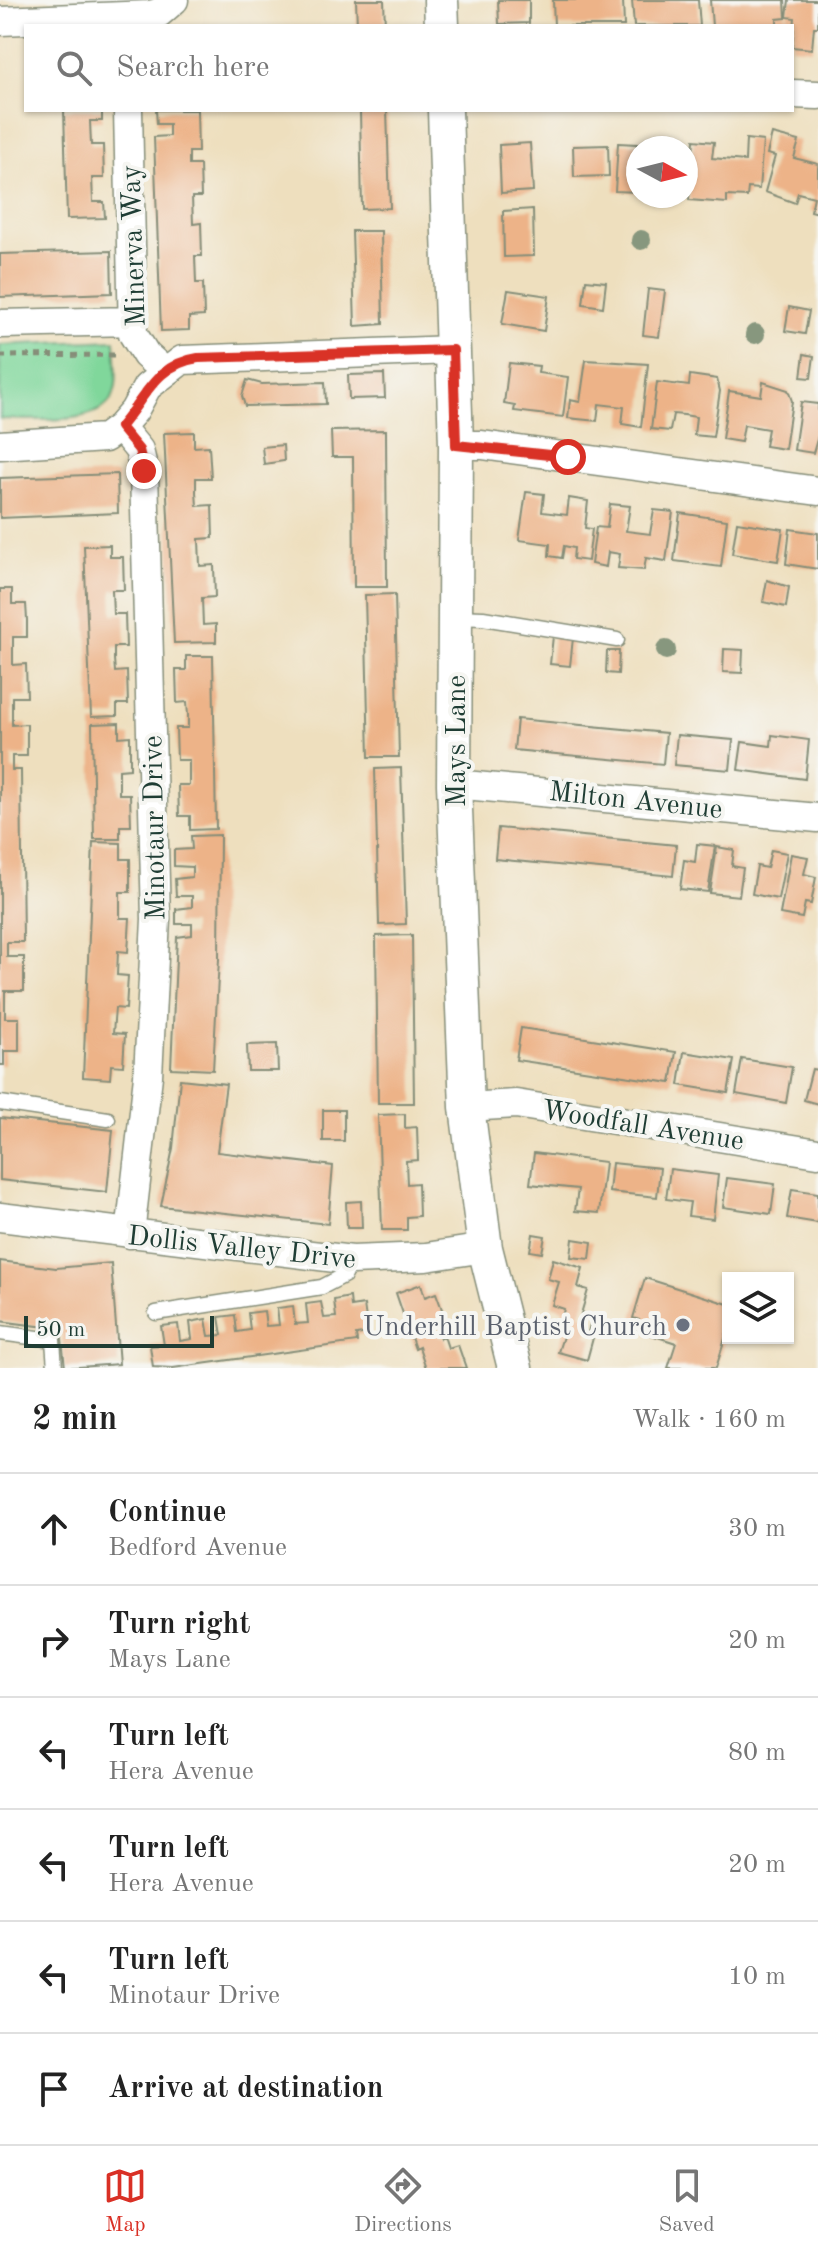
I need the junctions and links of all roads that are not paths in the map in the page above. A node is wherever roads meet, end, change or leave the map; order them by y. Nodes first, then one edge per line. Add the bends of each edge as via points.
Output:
1 (441, 0) edge
2 (170, 4) edge
3 (0, 21) edge
4 (126, 22) edge
5 (442, 24) edge
6 (794, 94) edge
7 (818, 95) edge
8 (128, 112) edge
9 (445, 112) edge
10 (133, 321) junction
11 (0, 324) edge
12 (453, 350) junction
13 (164, 371) junction
14 (120, 427) junction
15 (0, 445) edge
16 (456, 445) junction
17 (818, 491) edge
18 (455, 617) junction
19 (617, 640) dead end
20 (454, 784) junction
21 (818, 818) edge
22 (0, 1103) edge
23 (467, 1107) junction
24 (108, 1119) dead end
25 (818, 1153) edge
26 (0, 1217) edge
27 (130, 1234) junction
28 (485, 1248) junction
29 (352, 1260) junction
30 (156, 1313) dead end
31 (0, 1333) edge
32 (55, 1368) edge
33 (515, 1368) edge

1 - 5 street
2 - 4 street
3 - 4 street
6 - 7 street
8 - 10 street, Minerva Way
9 - 12 street, Mays Lane
10 - 11 street
10 - 13 street, Minerva Way via 135,340
12 - 13 street via 198,358
12 - 16 street, Mays Lane
13 - 14 street
14 - 15 street via 105,438
14 - 27 street, Minotaur Drive via 139,450 144,471 156,857 148,1076
16 - 17 street
16 - 18 street, Mays Lane
18 - 19 lane
18 - 20 street, Mays Lane
20 - 21 street, Milton Avenue
20 - 23 street, Mays Lane
22 - 24 lane
23 - 25 street, Woodfall Avenue via 516,1104
23 - 28 street, Mays Lane
26 - 27 street, Dollis Valley Drive
27 - 29 street, Dollis Valley Drive
28 - 29 street, Dollis Valley Drive
28 - 33 street, Mays Lane
29 - 30 lane via 345,1275 322,1287
31 - 32 lane via 53,1340

